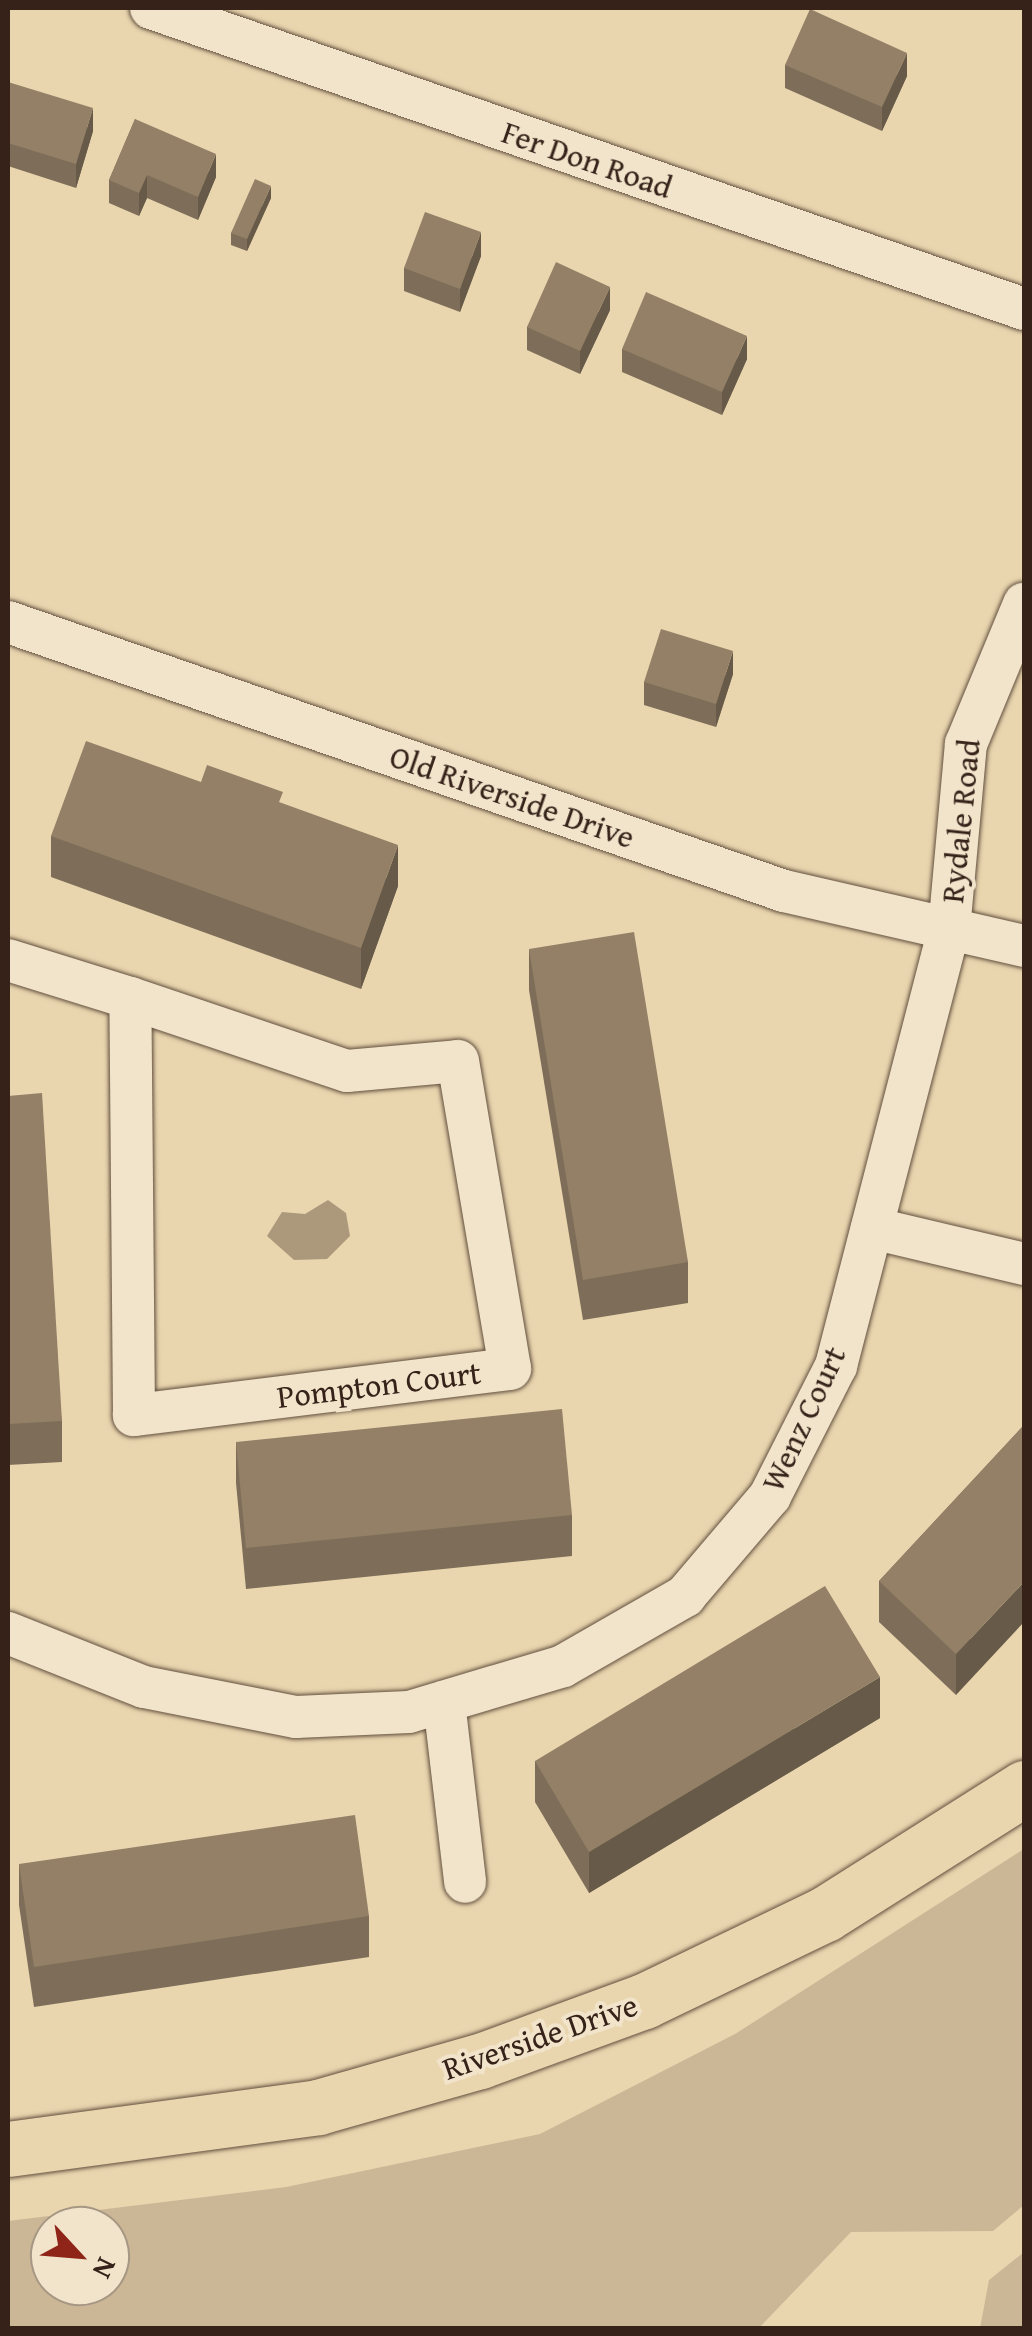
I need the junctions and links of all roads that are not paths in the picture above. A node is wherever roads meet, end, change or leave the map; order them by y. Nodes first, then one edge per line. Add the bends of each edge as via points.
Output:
1 (150, 8) edge
2 (1024, 309) edge
3 (1024, 604) edge
4 (8, 622) edge
5 (948, 930) junction
6 (1024, 946) edge
7 (8, 960) edge
8 (130, 998) junction
9 (872, 1228) junction
10 (1024, 1264) edge
11 (8, 1633) edge
12 (444, 1702) junction
13 (1024, 1788) edge
14 (465, 1882) dead end
15 (8, 2149) edge

1 - 2 street, Fer Don Road
3 - 5 street, Rydale Road via 966,744
4 - 5 street, Old Riverside Drive via 784,891
5 - 6 street, Old Riverside Drive
5 - 9 street, Wenz Court
7 - 8 street, Pompton Court
8 - 8 street, Pompton Court via 347,1071 458,1061 510,1369 134,1415
9 - 10 street
9 - 12 street, Wenz Court via 836,1366 770,1496 685,1596 564,1666
11 - 12 street, Wenz Court via 144,1687 296,1718 409,1712
12 - 14 street
13 - 15 main road, Riverside Drive via 825,1914 644,2002 480,2061 318,2107

